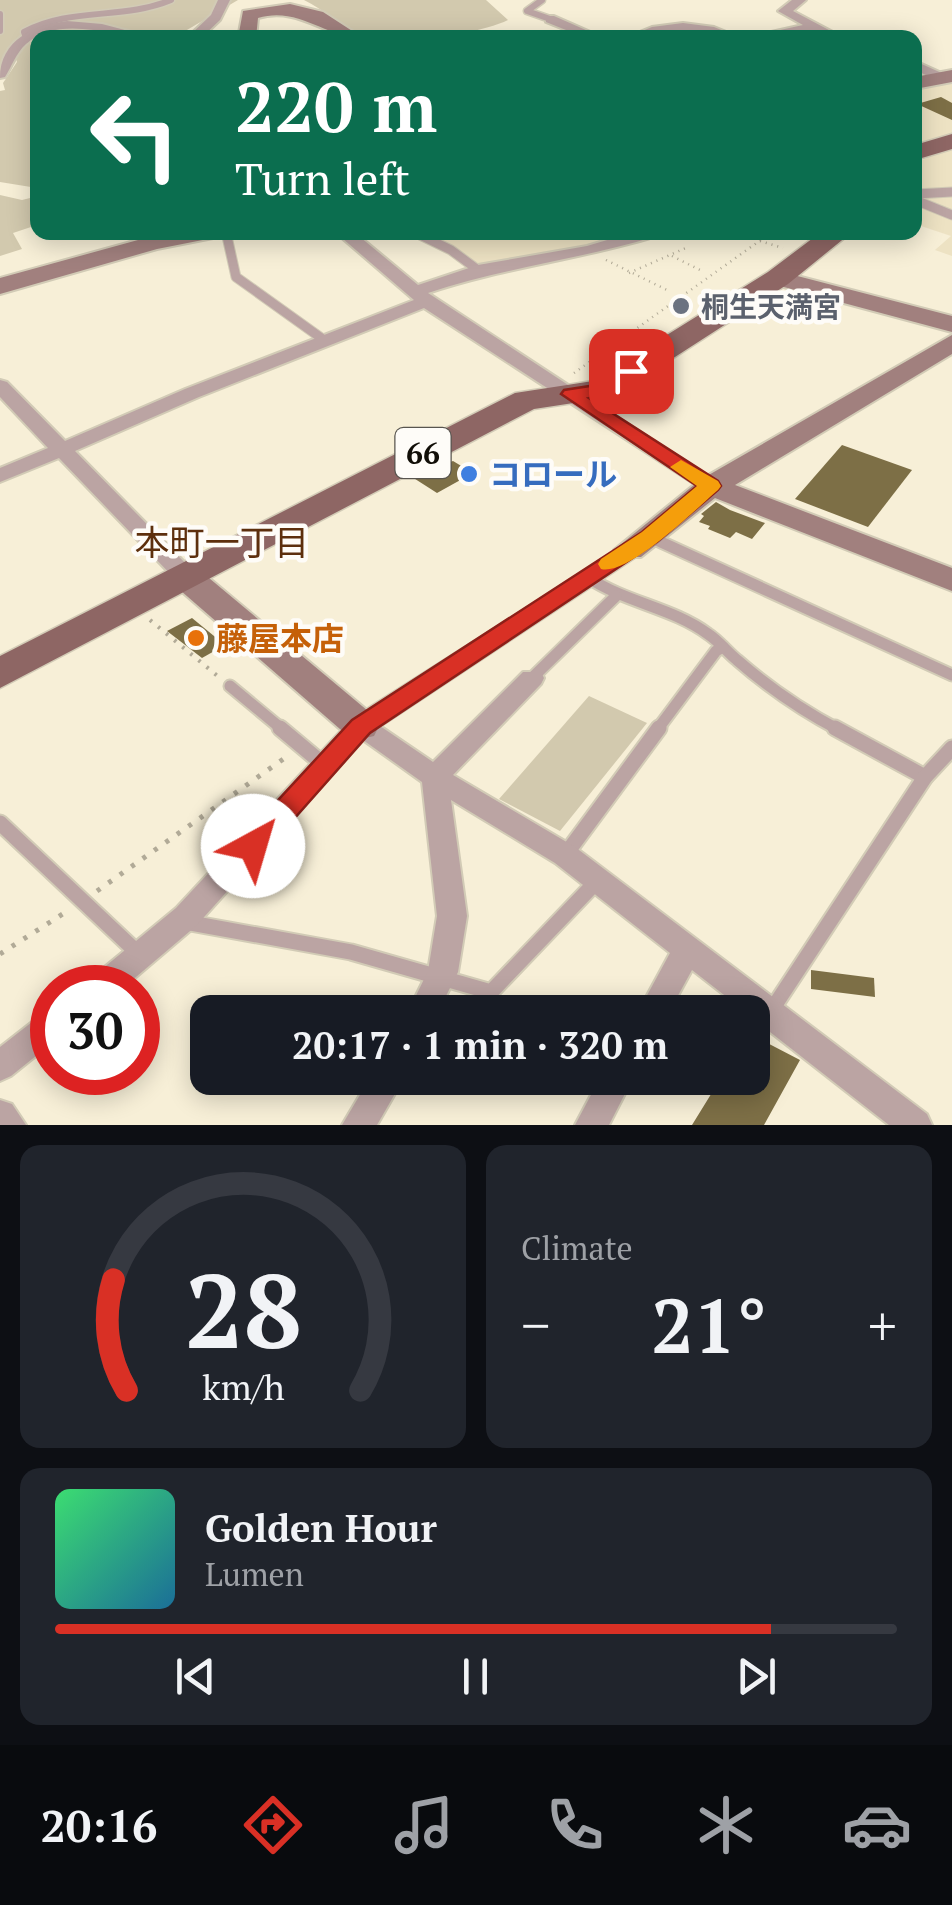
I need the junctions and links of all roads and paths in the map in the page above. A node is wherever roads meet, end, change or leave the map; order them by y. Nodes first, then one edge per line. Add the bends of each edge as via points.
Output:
1 (171, 0) edge
2 (224, 0) edge
3 (542, 0) edge
4 (800, 0) edge
5 (0, 14) edge
6 (550, 19) joint
7 (816, 27) junction
8 (0, 30) edge
9 (52, 30) edge
10 (108, 30) edge
11 (202, 30) edge
12 (248, 30) edge
13 (341, 30) edge
14 (578, 30) edge
15 (665, 30) edge
16 (711, 30) edge
17 (798, 30) edge
18 (822, 30) edge
19 (30, 37) edge
20 (26, 38) junction
21 (922, 68) edge
22 (0, 74) edge
23 (946, 77) edge
24 (952, 141) edge
25 (922, 151) edge
26 (952, 192) edge
27 (922, 196) edge
28 (922, 198) edge
29 (952, 215) edge
30 (165, 240) edge
31 (228, 240) edge
32 (353, 240) edge
33 (430, 240) edge
34 (626, 240) edge
35 (762, 240) edge
36 (828, 240) edge
37 (688, 247) dead end
38 (589, 251) junction
39 (672, 256) junction
40 (478, 270) junction
41 (702, 271) dead end
42 (629, 273) junction
43 (778, 278) junction
44 (0, 286) edge
45 (667, 290) dead end
46 (421, 296) junction
47 (952, 324) edge
48 (324, 340) junction
49 (952, 343) edge
50 (0, 386) edge
51 (564, 390) junction
52 (63, 450) junction
53 (0, 476) edge
54 (711, 486) junction
55 (640, 543) junction
56 (185, 576) junction
57 (589, 578) junction
58 (952, 580) edge
59 (616, 596) junction
60 (131, 604) junction
61 (723, 648) junction
62 (0, 674) edge
63 (952, 675) edge
64 (532, 678) joint
65 (230, 686) joint
66 (361, 726) junction
67 (952, 748) edge
68 (312, 755) junction
69 (435, 777) junction
70 (924, 778) junction
71 (0, 823) edge
72 (566, 855) junction
73 (598, 880) junction
74 (83, 901) junction
75 (181, 922) junction
76 (688, 948) junction
77 (0, 954) edge
78 (141, 956) junction
79 (130, 965) edge
80 (440, 977) junction
81 (431, 995) edge
82 (662, 995) edge
83 (771, 1011) junction
84 (30, 1042) edge
85 (0, 1066) edge
86 (378, 1095) edge
87 (608, 1095) edge
88 (0, 1115) edge
89 (10, 1125) edge
90 (359, 1125) edge
91 (592, 1125) edge
92 (916, 1125) edge

1 - 20 lane via 134,12 52,18 24,32
2 - 11 street
3 - 6 lane via 527,12
4 - 7 street via 784,10
5 - 8 lane
6 - 14 street
7 - 17 street
7 - 18 street
9 - 10 street
12 - 13 street via 249,15 286,8
15 - 16 street
19 - 20 street
20 - 22 street
21 - 23 street
24 - 25 main road
26 - 27 lane
28 - 29 lane
30 - 44 street
31 - 48 lane via 236,277
32 - 46 street
33 - 40 lane
34 - 38 street
35 - 51 path
36 - 43 main road, 66
37 - 39 path
38 - 40 street
38 - 42 path
39 - 41 path
39 - 42 path
40 - 46 street
42 - 45 path
43 - 47 street
43 - 51 main road, 66 via 602,390
46 - 48 street
46 - 51 street
48 - 52 street
49 - 54 street
50 - 52 street
51 - 54 street
51 - 56 main road, 66 via 526,400
52 - 53 street
52 - 56 street
54 - 55 street
54 - 58 street
55 - 57 street
55 - 63 lane
56 - 60 main road, 66
56 - 66 street
57 - 59 lane
57 - 66 street
59 - 61 lane via 687,621
59 - 64 lane
60 - 62 main road, 66
60 - 65 path
61 - 70 lane via 809,714
61 - 72 lane
64 - 69 street
65 - 68 lane
66 - 68 street
66 - 69 street
67 - 70 lane
68 - 74 path
68 - 75 street
69 - 72 street
69 - 80 street via 452,916
70 - 83 lane
71 - 74 lane
72 - 73 street
73 - 76 street
73 - 80 lane via 490,992
74 - 77 path
74 - 78 lane
75 - 78 street
75 - 80 lane via 351,952
76 - 82 street
76 - 83 street
78 - 79 street
80 - 81 street
83 - 92 street
84 - 85 street
86 - 90 street
87 - 91 street
88 - 89 street

